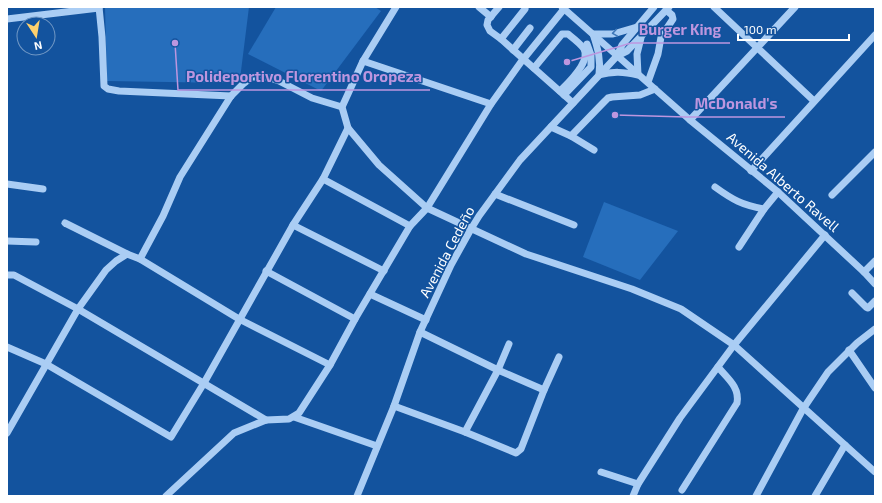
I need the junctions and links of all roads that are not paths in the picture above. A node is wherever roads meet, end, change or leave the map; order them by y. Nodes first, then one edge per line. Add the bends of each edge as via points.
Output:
1 (396, 7) edge
2 (479, 7) edge
3 (499, 7) edge
4 (654, 7) edge
5 (714, 7) edge
6 (795, 7) edge
7 (99, 8) edge
8 (563, 8) edge
9 (667, 8) edge
10 (525, 9) dead end
11 (491, 17) junction
12 (7, 19) edge
13 (637, 27) junction
14 (530, 28) dead end
15 (593, 34) junction
16 (875, 35) edge
17 (641, 36) junction
18 (501, 39) junction
19 (587, 44) dead end
20 (757, 48) junction
21 (513, 50) junction
22 (617, 56) junction
23 (524, 59) junction
24 (363, 61) junction
25 (534, 68) junction
26 (599, 75) junction
27 (638, 75) junction
28 (648, 82) junction
29 (655, 89) junction
30 (562, 93) junction
31 (231, 96) junction
32 (814, 101) junction
33 (573, 103) junction
34 (491, 104) junction
35 (342, 107) junction
36 (690, 120) junction
37 (551, 127) junction
38 (348, 128) junction
39 (571, 136) junction
40 (594, 150) dead end
41 (874, 155) edge
42 (751, 171) junction
43 (323, 179) junction
44 (7, 184) edge
45 (715, 187) dead end
46 (43, 189) dead end
47 (778, 192) junction
48 (495, 194) junction
49 (832, 195) dead end
50 (427, 208) junction
51 (764, 210) junction
52 (65, 223) dead end
53 (293, 225) junction
54 (574, 225) dead end
55 (410, 226) junction
56 (471, 229) junction
57 (825, 235) junction
58 (7, 240) edge
59 (36, 242) dead end
60 (739, 248) dead end
61 (127, 254) junction
62 (140, 259) junction
63 (875, 261) edge
64 (266, 271) junction
65 (384, 272) junction
66 (864, 272) junction
67 (7, 275) edge
68 (875, 284) edge
69 (852, 293) dead end
70 (370, 294) junction
71 (875, 301) edge
72 (78, 309) junction
73 (239, 318) junction
74 (355, 319) junction
75 (426, 320) junction
76 (875, 329) edge
77 (420, 332) junction
78 (509, 344) dead end
79 (734, 345) junction
80 (7, 347) edge
81 (849, 350) junction
82 (559, 357) dead end
83 (46, 364) junction
84 (330, 365) junction
85 (718, 368) junction
86 (498, 370) junction
87 (204, 383) junction
88 (875, 388) edge
89 (544, 390) junction
90 (394, 406) junction
91 (804, 409) junction
92 (294, 417) junction
93 (266, 420) junction
94 (465, 432) junction
95 (7, 433) edge
96 (844, 445) junction
97 (377, 446) junction
98 (601, 472) dead end
99 (875, 472) edge
100 (638, 484) junction
101 (682, 490) dead end
102 (166, 496) edge
103 (357, 496) edge
104 (633, 496) edge
105 (756, 496) edge
106 (815, 496) edge

1 - 24 street
2 - 11 street
3 - 11 street
4 - 13 street
5 - 20 street
6 - 20 street
7 - 12 street
7 - 31 street via 104,86 108,89
8 - 15 street, Avenida Alberto Ravell
8 - 23 street
9 - 17 street
9 - 28 street via 673,19 661,37
10 - 18 street
11 - 18 street via 487,25 490,31
13 -> 15 street via 613,34
13 - 22 street via 622,45
14 - 21 street
15 - 22 street, Avenida Alberto Ravell
15 - 26 street via 600,56
16 - 32 street
17 - 22 street via 627,51
17 - 27 street via 637,54
18 - 21 street
19 - 30 street via 591,55 591,67
20 - 32 street
20 - 36 street
21 - 23 street
22 - 26 street, Avenida Cedeño
22 - 27 street, Avenida Alberto Ravell
23 - 25 street
23 - 34 street
24 - 34 street
24 - 35 street
25 - 30 street
25 - 30 street via 562,34 568,34 573,38 585,53 582,64
26 - 27 street via 609,72
26 - 33 street, Avenida Cedeño
27 - 28 street, Avenida Alberto Ravell
28 - 29 street, Avenida Alberto Ravell
29 - 36 street, Avenida Alberto Ravell
29 - 39 street via 640,95 608,98
30 - 33 street
31 - 35 street via 252,77 267,77 312,98
31 - 62 street via 180,177
32 - 42 street
33 - 37 street, Avenida Cedeño
34 - 50 street
35 - 38 street
36 - 42 street, Avenida Alberto Ravell
37 - 39 street
37 - 48 street, Avenida Cedeño via 520,160
38 - 43 street
38 - 50 street via 379,165
39 - 40 street
41 - 49 street
42 - 47 street, Avenida Alberto Ravell
43 - 53 street
43 - 55 street
44 - 46 street
45 - 51 street via 734,200
47 - 51 street
47 - 57 street, Avenida Alberto Ravell
48 - 54 street
48 - 56 street, Avenida Cedeño
50 - 55 street
50 - 56 street
51 - 60 street
52 - 61 street
53 - 64 street
53 - 65 street
55 - 65 street
56 - 75 street, Avenida Cedeño
56 - 79 street via 526,254 632,289 681,309
57 - 66 street, Avenida Alberto Ravell
57 - 79 street
58 - 59 street
61 - 62 street
61 - 72 street via 106,270
62 - 73 street
63 - 66 street
64 - 73 street
64 - 74 street
65 - 70 street
66 - 68 street, Avenida Alberto Ravell
67 - 72 street via 14,275
69 - 71 street via 868,308
70 - 74 street
70 - 75 street
72 - 83 street
72 - 87 street
73 - 84 street
73 - 87 street
74 - 84 street
75 - 77 street, Avenida Cedeño
76 - 81 street
77 - 86 street
77 - 90 street, Avenida Cedeño
78 - 86 street
79 - 85 street
79 - 91 street
80 - 83 street
81 - 88 street
81 - 91 street via 828,372
82 - 89 street
83 - 87 street via 172,437
83 - 95 street
84 - 92 street
85 - 100 street via 680,418
85 - 101 street via 735,387 737,403
86 - 89 street
86 - 94 street
87 - 93 street
89 - 94 street via 519,452
90 - 94 street
90 - 97 street, Avenida Cedeño
91 - 96 street
91 - 105 street
92 - 93 street
92 - 97 street
93 - 102 street via 234,433
96 - 99 street
96 - 106 street
97 - 103 street, Avenida Cedeño
98 - 100 street
100 - 104 street

